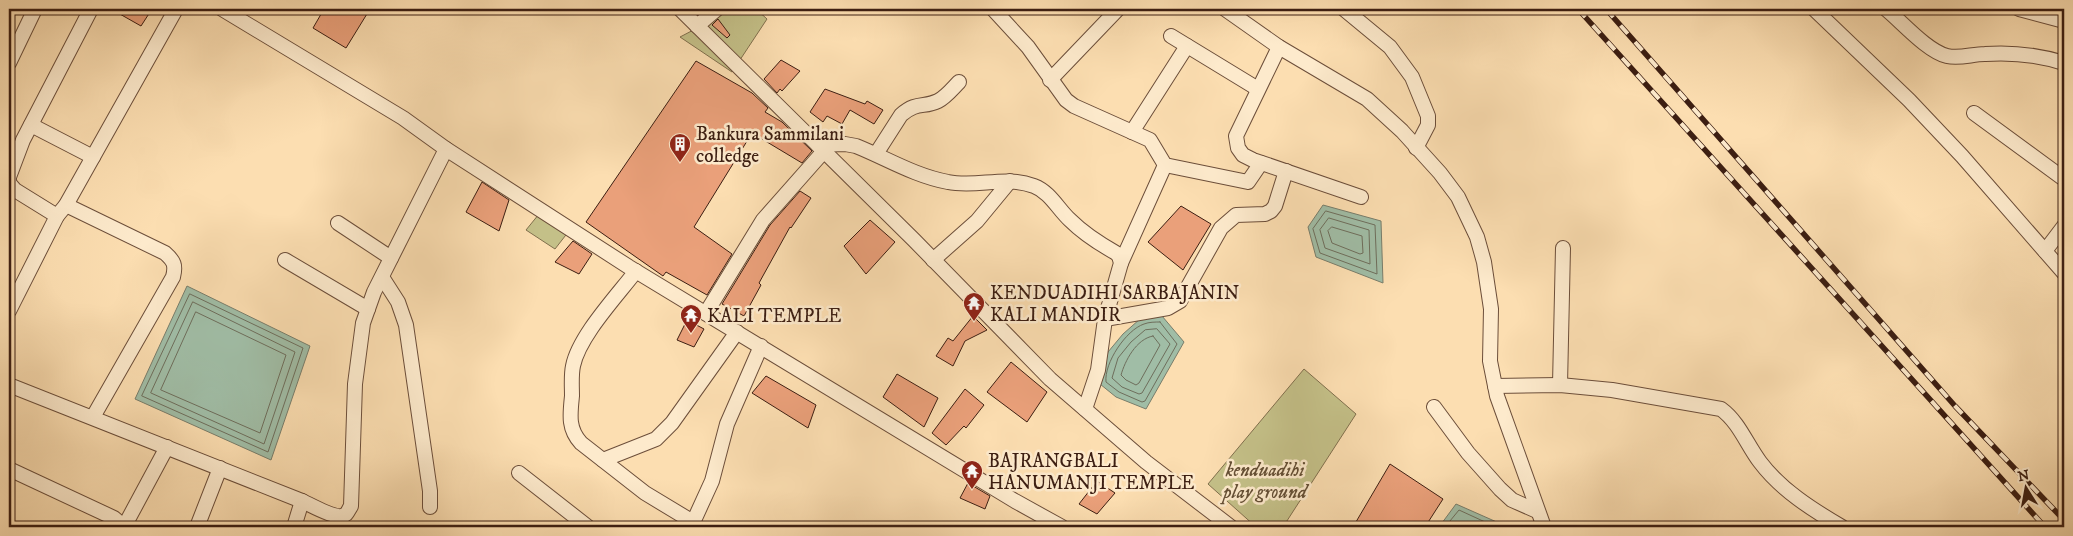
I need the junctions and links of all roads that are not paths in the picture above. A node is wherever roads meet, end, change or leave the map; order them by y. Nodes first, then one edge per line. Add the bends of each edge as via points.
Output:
1 (35, 9) edge
2 (91, 9) edge
3 (176, 9) edge
4 (222, 9) edge
5 (680, 9) edge
6 (716, 9) edge
7 (993, 9) edge
8 (1118, 9) edge
9 (1224, 9) edge
10 (1344, 9) edge
11 (1814, 9) edge
12 (1886, 9) edge
13 (2019, 9) edge
14 (2064, 21) edge
15 (697, 26) junction
16 (1171, 36) dead end
17 (1187, 46) junction
18 (1279, 47) junction
19 (9, 63) edge
20 (2064, 63) edge
21 (1050, 80) junction
22 (959, 82) dead end
23 (1258, 90) junction
24 (1974, 113) dead end
25 (31, 125) junction
26 (1132, 132) junction
27 (821, 148) junction
28 (1416, 148) junction
29 (446, 149) junction
30 (876, 154) junction
31 (92, 157) junction
32 (1261, 163) junction
33 (1164, 165) junction
34 (1286, 171) junction
35 (9, 178) edge
36 (2064, 179) edge
37 (1010, 181) junction
38 (1361, 197) dead end
39 (62, 211) junction
40 (338, 223) dead end
41 (2064, 226) edge
42 (1563, 248) dead end
43 (2045, 251) junction
44 (391, 258) junction
45 (285, 260) dead end
46 (933, 260) junction
47 (1120, 263) junction
48 (636, 271) junction
49 (2064, 273) edge
50 (382, 277) junction
51 (368, 309) junction
52 (9, 311) edge
53 (706, 313) junction
54 (1105, 319) junction
55 (737, 332) junction
56 (761, 346) junction
57 (9, 385) edge
58 (1495, 386) junction
59 (1560, 386) junction
60 (1434, 407) dead end
61 (1085, 409) junction
62 (93, 417) junction
63 (167, 446) junction
64 (603, 460) junction
65 (220, 468) junction
66 (9, 469) edge
67 (519, 473) dead end
68 (302, 501) junction
69 (430, 507) dead end
70 (1537, 511) junction
71 (342, 522) edge
72 (692, 525) edge
73 (123, 527) edge
74 (197, 527) edge
75 (294, 527) edge
76 (588, 527) edge
77 (1062, 527) edge
78 (1231, 527) edge
79 (1544, 527) edge
80 (1842, 527) edge

1 - 19 street
2 - 25 street
3 - 31 street
4 - 29 street via 403,118
5 - 15 street
6 - 15 street
7 - 21 street via 1028,47
8 - 21 street
9 - 18 street
10 - 28 street via 1390,47 1412,77 1428,116 1428,125
11 - 43 street via 1910,100
12 - 20 street via 1945,55 1958,58 1982,54 2026,54
13 - 14 street
15 - 27 street
16 - 17 street
17 - 23 street
17 - 26 street
18 - 23 street
18 - 28 street via 1367,99
21 - 26 street via 1074,106
22 - 30 street via 937,102 907,110
23 - 32 street via 1236,136 1243,155
24 - 36 street
25 - 31 street
25 - 35 street
26 - 33 street via 1150,140
27 - 30 street via 845,144
27 - 46 street
27 - 53 street via 764,220
28 - 58 street via 1458,198 1477,237 1491,309 1490,361
29 - 44 street
29 - 48 street
30 - 37 street via 925,176 948,182
31 - 39 street
32 - 33 street via 1248,182
32 - 34 street
33 - 47 street
34 - 38 street
34 - 54 street via 1271,211 1236,215 1221,228 1180,301 1168,308
35 - 39 street via 15,190
37 - 46 street via 977,221
37 - 47 street via 1035,186 1045,192 1085,233 1116,253
39 - 52 street
39 - 62 street via 165,253 175,268 173,277
40 - 44 street
41 - 43 street
42 - 59 street
43 - 49 street
44 - 50 street
45 - 51 street
46 - 61 street via 1050,379
47 - 54 street
48 - 53 street
48 - 64 street via 583,340 572,367 570,426 581,443
50 - 51 street
50 - 69 street via 398,302 406,325
51 - 71 street via 363,323 355,384 351,506
53 - 55 street
54 - 61 street via 1098,370
55 - 56 street
55 - 64 street via 672,423 656,439
56 - 72 street via 727,424 712,481
56 - 77 street
57 - 62 street
58 - 59 street
58 - 70 street
59 - 80 street via 1612,390 1721,409 1731,416 1762,464 1778,480 1810,508
60 - 70 street via 1500,489 1512,500
61 - 78 street via 1146,462
62 - 63 street
63 - 65 street
63 - 73 street
64 - 72 street
65 - 68 street
65 - 74 street
66 - 73 street via 114,518
67 - 76 street
68 - 71 street
68 - 75 street
70 - 79 street

